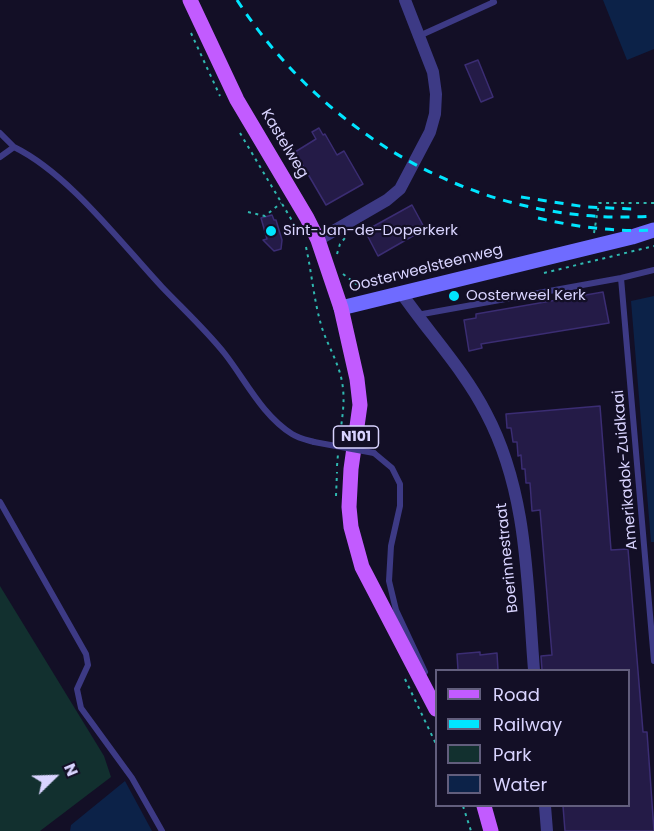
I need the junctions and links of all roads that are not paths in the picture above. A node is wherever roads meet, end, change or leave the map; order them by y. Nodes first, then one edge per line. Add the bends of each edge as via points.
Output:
1 (190, 0) edge
2 (405, 0) edge
3 (493, 0) edge
4 (419, 36) junction
5 (0, 133) edge
6 (14, 147) junction
7 (0, 157) edge
8 (653, 230) edge
9 (311, 242) junction
10 (654, 270) edge
11 (621, 278) junction
12 (402, 294) junction
13 (341, 308) junction
14 (417, 315) junction
15 (0, 502) edge
16 (654, 661) edge
17 (534, 669) edge
18 (435, 695) edge
19 (435, 708) edge
20 (486, 807) edge
21 (486, 807) edge
22 (545, 807) edge
23 (162, 831) edge
24 (491, 831) edge
25 (497, 831) edge
26 (547, 831) edge

1 - 9 main road, Kastelweg via 237,100 307,218
2 - 4 street
3 - 4 lane
4 - 9 street via 433,72 436,94 430,132 400,189 361,216
5 - 6 lane
6 - 7 lane
6 - 18 lane, bridge via 33,156 118,236 219,347 268,412 293,434 374,453 392,468 400,484 400,506 391,546 389,580 396,610
8 - 12 main road, Oosterweelsteenweg
9 - 13 main road, Kastelweg
10 - 11 lane
11 - 14 lane
11 - 16 lane, Amerikadok-Zuidkaai
12 - 13 main road, Oosterweelsteenweg
12 - 14 street, Boerinnestraat
13 - 19 main road, Oosterweelsteenweg / N101 via 360,405 351,469 351,527 362,567
14 - 17 street, Boerinnestraat via 475,393 508,464 523,532
15 - 23 lane via 86,654 88,665 77,689 81,708 132,778
20 - 24 main road
21 - 25 lane
22 - 26 street

